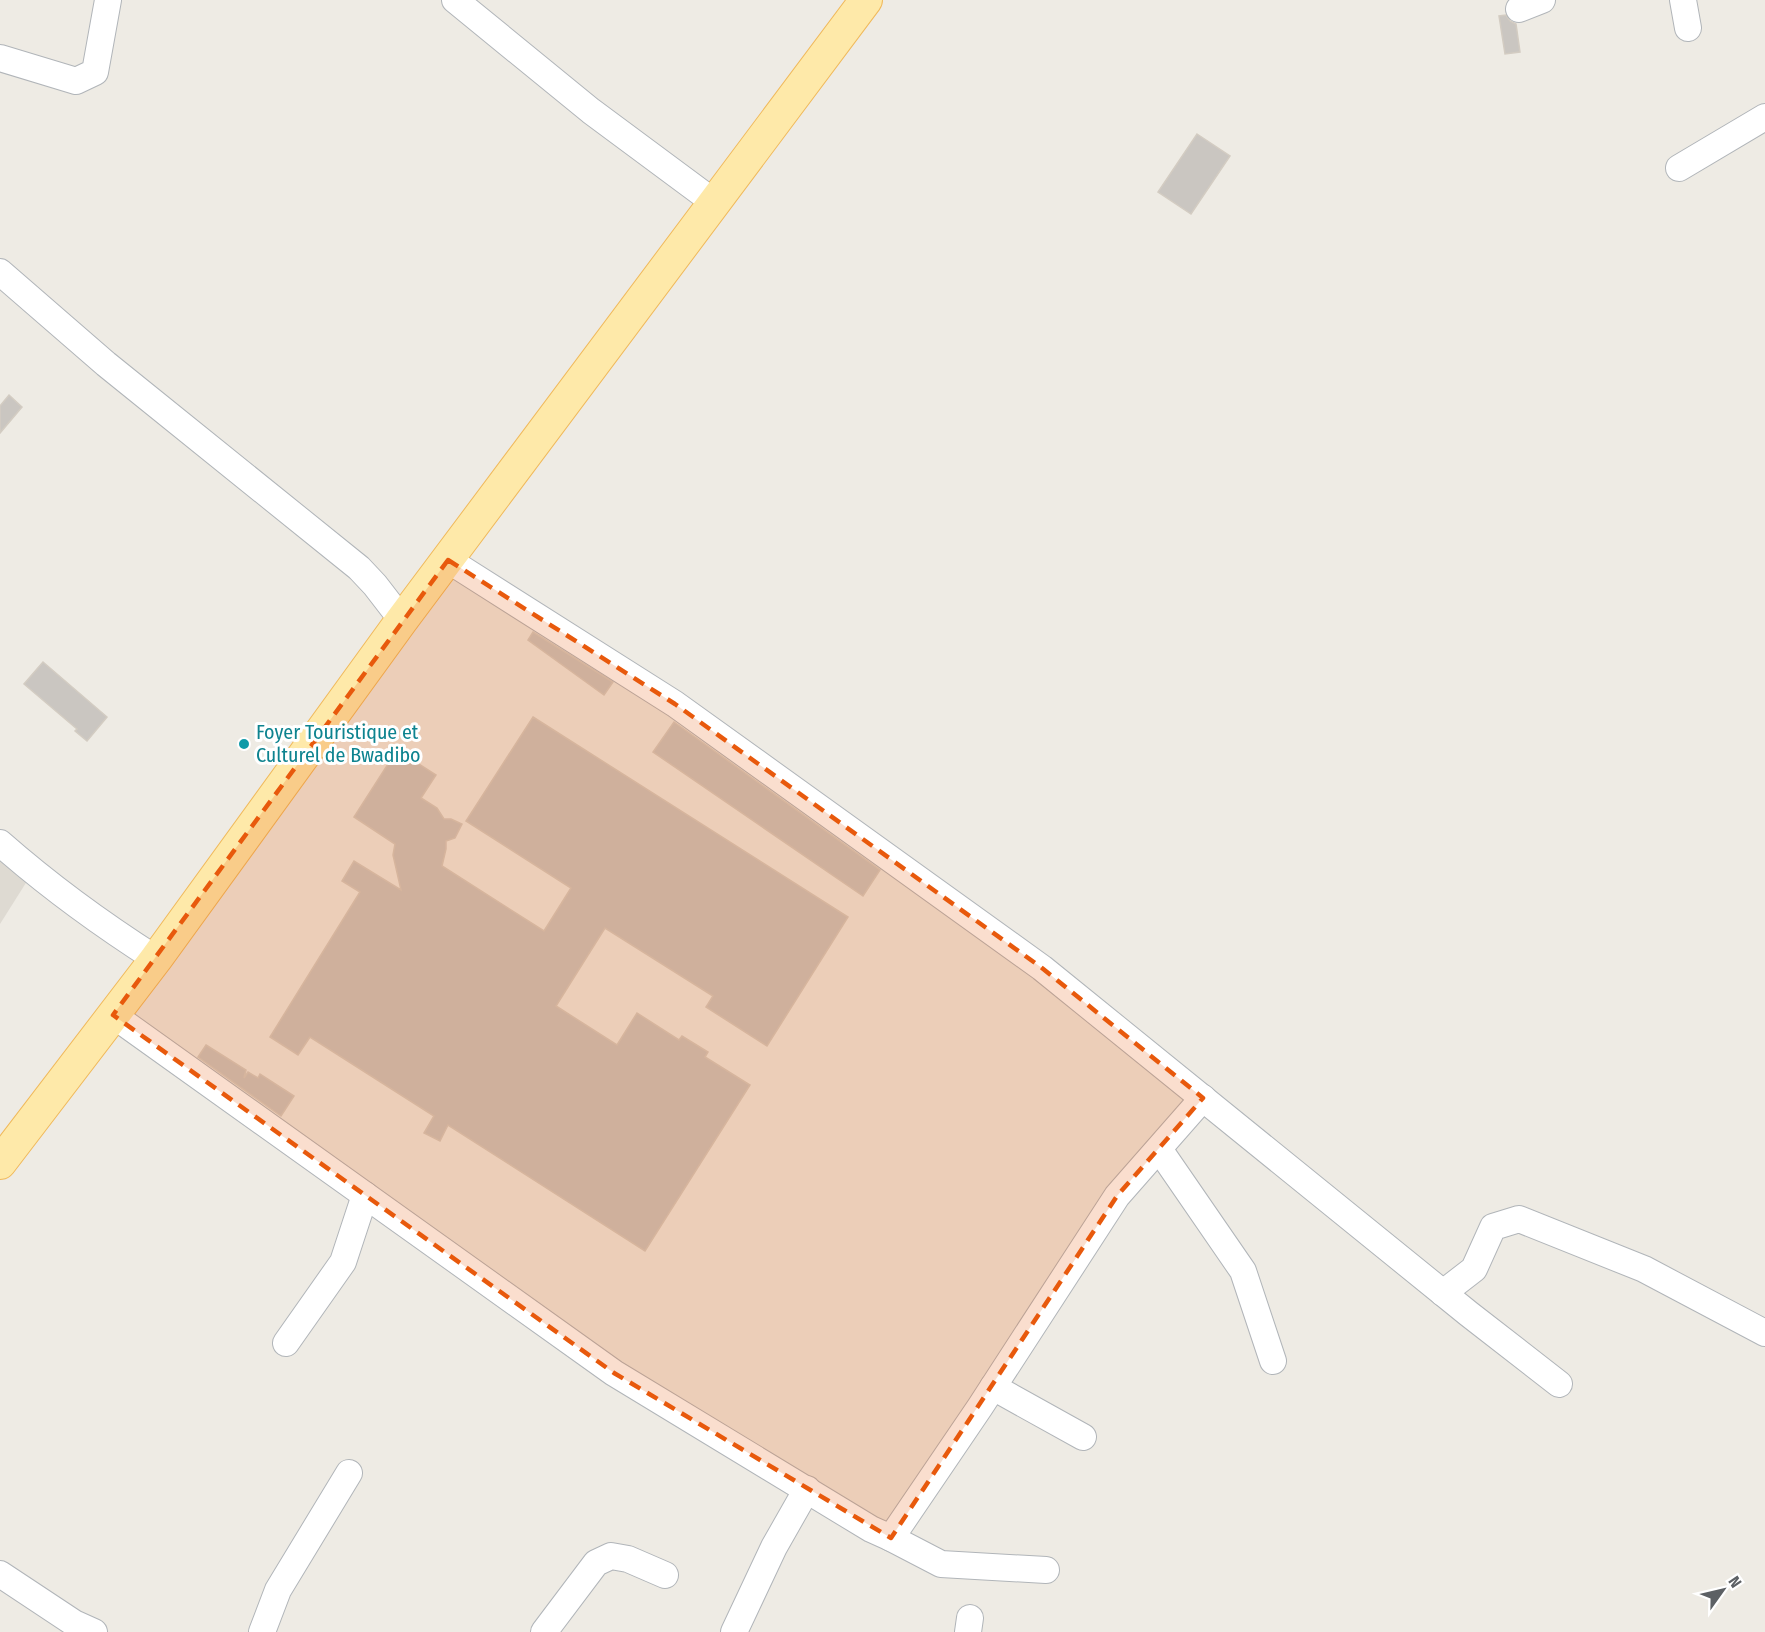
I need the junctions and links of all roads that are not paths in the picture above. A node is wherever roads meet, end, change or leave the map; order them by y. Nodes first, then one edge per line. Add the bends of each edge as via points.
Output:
1 (108, 0) edge
2 (455, 0) edge
3 (866, 0) edge
4 (1683, 0) edge
5 (1688, 28) dead end
6 (0, 58) edge
7 (1765, 117) edge
8 (1679, 168) dead end
9 (715, 203) junction
10 (0, 272) edge
11 (448, 560) junction
12 (402, 620) junction
13 (0, 843) edge
14 (156, 959) junction
15 (114, 1015) junction
16 (1203, 1098) junction
17 (1159, 1149) junction
18 (0, 1163) edge
19 (365, 1195) junction
20 (1443, 1293) junction
21 (1765, 1333) edge
22 (286, 1343) dead end
23 (1273, 1361) dead end
24 (1560, 1384) dead end
25 (993, 1387) junction
26 (1083, 1437) dead end
27 (349, 1473) dead end
28 (807, 1489) junction
29 (891, 1538) junction
30 (1046, 1570) dead end
31 (0, 1574) edge
32 (665, 1575) dead end
33 (94, 1632) edge
34 (262, 1632) edge
35 (544, 1632) edge
36 (734, 1632) edge

1 - 6 street via 95,72 76,81
2 - 9 street via 591,111
3 - 9 main road
4 - 5 street
7 - 8 street
9 - 11 main road
10 - 12 street via 106,364 359,568
11 - 12 main road
11 - 16 street via 675,704 1042,968
12 - 14 main road
13 - 14 street via 58,892
14 - 15 main road
15 - 18 main road
15 - 19 street
16 - 17 street
16 - 20 street
17 - 23 street via 1242,1271
17 - 25 street via 1117,1196
19 - 22 street via 343,1262
19 - 28 street via 614,1373
20 - 21 street via 1474,1269 1493,1227 1519,1219 1644,1269
20 - 24 street
25 - 26 street
25 - 29 street
27 - 34 street via 278,1590
28 - 29 street
28 - 36 street via 774,1547
29 - 30 street via 941,1564
31 - 33 street
32 - 35 street via 611,1556 596,1563

